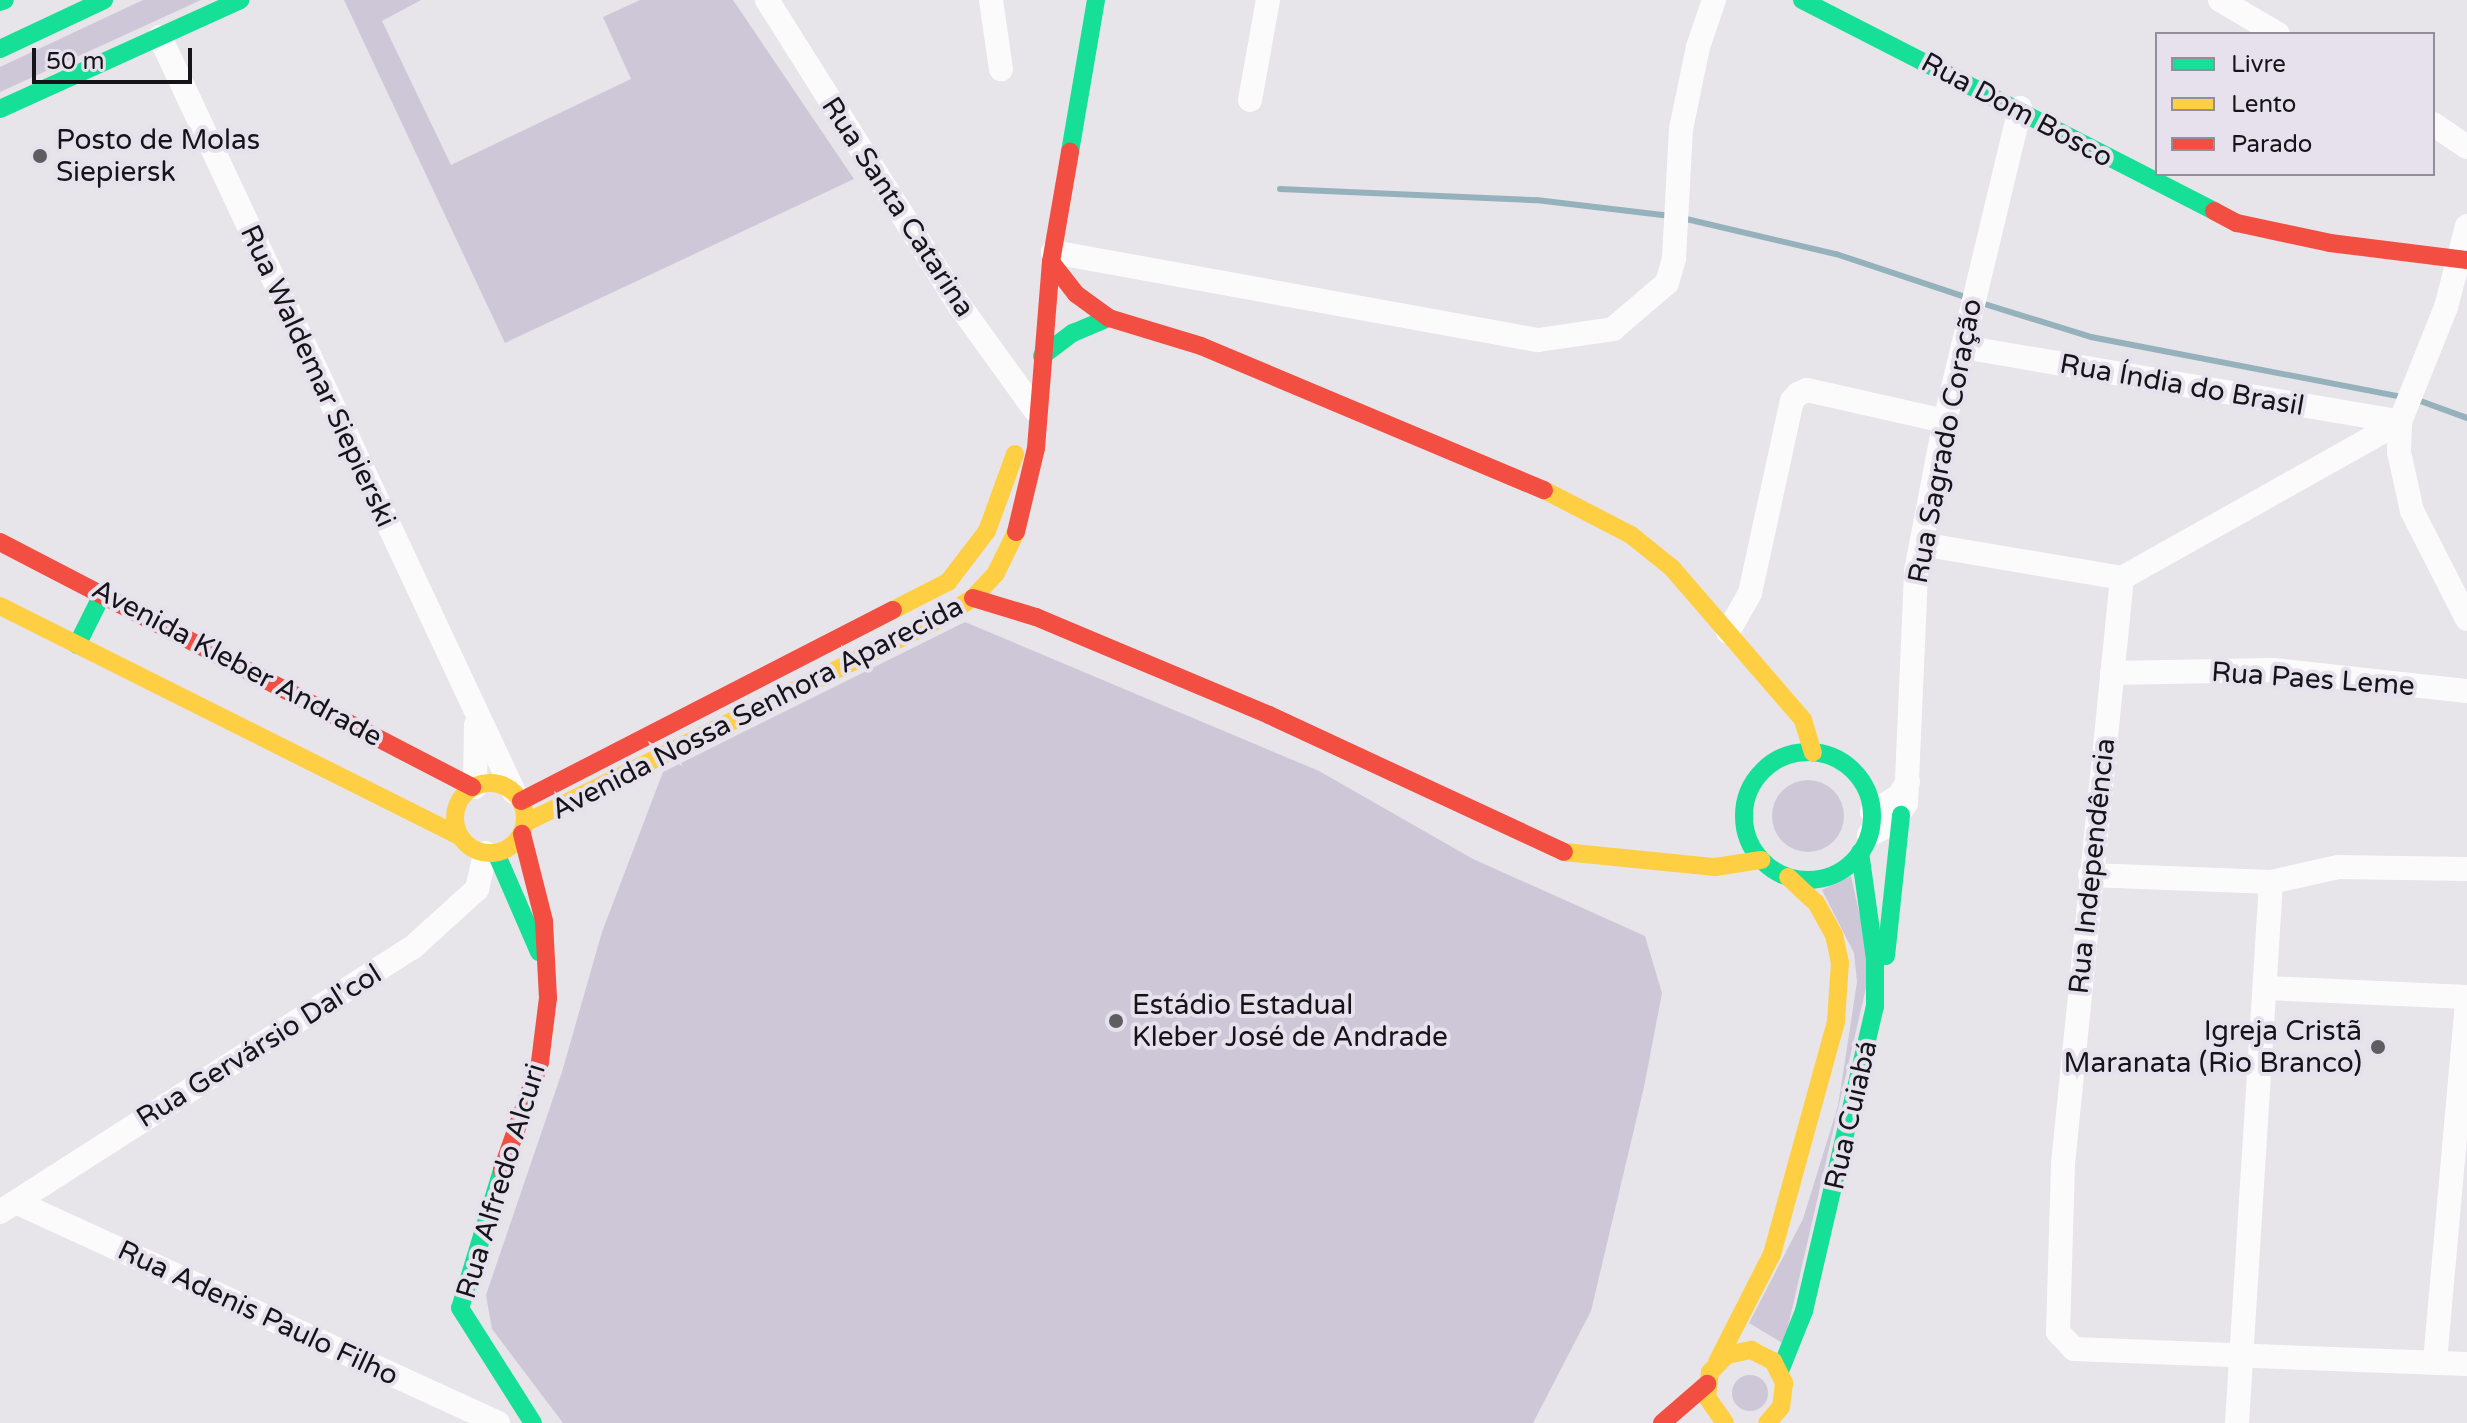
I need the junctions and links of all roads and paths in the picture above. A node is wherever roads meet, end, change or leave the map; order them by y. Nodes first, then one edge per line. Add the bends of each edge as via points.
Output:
1 (104, 0) edge
2 (240, 0) edge
3 (767, 0) edge
4 (991, 0) edge
5 (1096, 0) edge
6 (1268, 0) edge
7 (1714, 0) edge
8 (1802, 0) edge
9 (2230, 3) edge
10 (2275, 32) edge
11 (160, 37) junction
12 (4, 47) edge
13 (1001, 69) dead end
14 (1250, 100) dead end
15 (2020, 108) junction
16 (0, 109) edge
17 (2435, 125) edge
18 (2467, 147) edge
19 (2467, 226) edge
20 (1052, 257) junction
21 (2462, 262) edge
22 (2457, 312) edge
23 (1109, 318) junction
24 (1963, 347) junction
25 (1042, 356) junction
26 (1035, 410) junction
27 (1945, 421) junction
28 (2400, 422) junction
29 (0, 542) edge
30 (1921, 544) junction
31 (2122, 578) junction
32 (103, 593) junction
33 (973, 598) junction
34 (0, 606) edge
35 (2467, 619) edge
36 (1728, 632) junction
37 (77, 645) junction
38 (2112, 673) junction
39 (2467, 691) edge
40 (475, 714) junction
41 (1813, 752) junction
42 (1910, 780) junction
43 (474, 787) junction
44 (517, 797) junction
45 (1901, 815) junction
46 (523, 828) junction
47 (1867, 833) junction
48 (459, 836) junction
49 (491, 853) junction
50 (1761, 860) junction
51 (2467, 869) edge
52 (2090, 875) junction
53 (1788, 877) junction
54 (2271, 882) junction
55 (546, 966) junction
56 (2267, 988) junction
57 (2467, 997) edge
58 (2467, 1004) edge
59 (1875, 1007) junction
60 (9, 1207) edge
61 (2239, 1353) junction
62 (2435, 1361) junction
63 (1717, 1362) junction
64 (2467, 1364) edge
65 (1780, 1371) junction
66 (1707, 1384) junction
67 (1771, 1421) edge
68 (498, 1423) edge
69 (533, 1423) edge
70 (1662, 1423) edge
71 (1725, 1423) edge
72 (2237, 1423) edge

1 - 12 street
2 - 11 street
3 - 26 street, Rua Santa Catarina via 925,250
4 - 13 street
5 - 20 street
6 - 14 street
7 - 20 street via 1681,129 1674,258 1667,283 1613,329 1538,340
8 - 15 street, Rua Dom Bosco
9 - 10 street
11 - 16 street
11 - 40 street, Rua Waldemar Siepierski
15 - 21 street, Rua Dom Bosco via 2191,202 2253,229
15 - 24 street, Rua Sagrado Coração
17 - 18 street
19 - 21 street
20 - 23 street via 1076,294
20 - 25 street
21 - 22 street
22 - 28 street
23 - 25 street via 1073,333
23 - 36 street via 1201,346 1583,507 1631,535 1672,568
24 - 27 street, Rua Sagrado Coração
24 - 28 street, Rua Índia do Brasil
25 - 26 street
26 - 33 street, Avenida Nossa Senhora Aparecida via 1036,448 1016,534 1006,558
26 - 44 street, Avenida Nossa Senhora Aparecida via 987,531 948,582
27 - 30 street, Rua Sagrado Coração
27 - 36 street via 1807,390 1798,394 1792,401 1750,593
28 - 31 street
28 - 35 street via 2399,452 2412,511
29 - 32 street, Avenida Kleber Andrade
30 - 31 street
30 - 42 street, Rua Sagrado Coração via 1912,607
31 - 38 street, Rua Independência
32 - 37 street
32 - 43 street, Avenida Kleber Andrade
33 - 46 street, Avenida Nossa Senhora Aparecida
33 - 50 street via 1036,617 1269,715 1546,847 1583,857 1715,867
34 - 37 street, Avenida Kleber Andrade
36 - 41 street via 1803,720
37 - 48 street, Avenida Kleber Andrade
38 - 39 street, Rua Paes Leme via 2273,670
38 - 52 street, Rua Independência
40 - 43 street, Rua Waldemar Siepierski
40 - 44 street, Rua Waldemar Siepierski
41 - 47 street via 1831,756 1853,771 1868,794
41 - 50 street via 1776,761 1750,788 1744,826
42 - 45 street, Rua Sagrado Coração
42 - 47 street
43 - 44 street via 495,783
43 - 48 street via 455,814
44 - 46 street
45 - 47 street
45 - 59 street via 1898,872
46 - 49 street
46 - 55 street, Rua Alfredo Alcuri via 540,895
47 - 53 street via 1828,876
47 - 59 street, Rua Cuiabá
48 - 49 street
49 - 55 street, Rua Alfredo Alcuri
49 - 60 street, Rua Gervársio Dal'col via 477,889 412,948
50 - 53 street
51 - 54 street via 2338,867
52 - 54 street
52 - 61 street, Rua Independência via 2063,1164 2058,1332 2074,1349
53 - 63 street, Rua Cuiabá via 1816,903 1834,935 1840,963 1836,1021 1772,1254
54 - 56 street
55 - 69 street, Rua Alfredo Alcuri via 540,1062 472,1258 460,1308
56 - 57 street
56 - 61 street
58 - 62 street
59 - 65 street, Rua Cuiabá via 1804,1311
60 - 68 street, Rua Adenis Paulo Filho
61 - 62 street, Rua Independência
61 - 72 street
62 - 64 street, Rua Independência
63 - 65 street via 1751,1350
63 - 66 street, Rua Cuiabá
65 - 67 street, Rua Cuiabá via 1785,1395
66 - 70 street
66 - 71 street via 1711,1409

